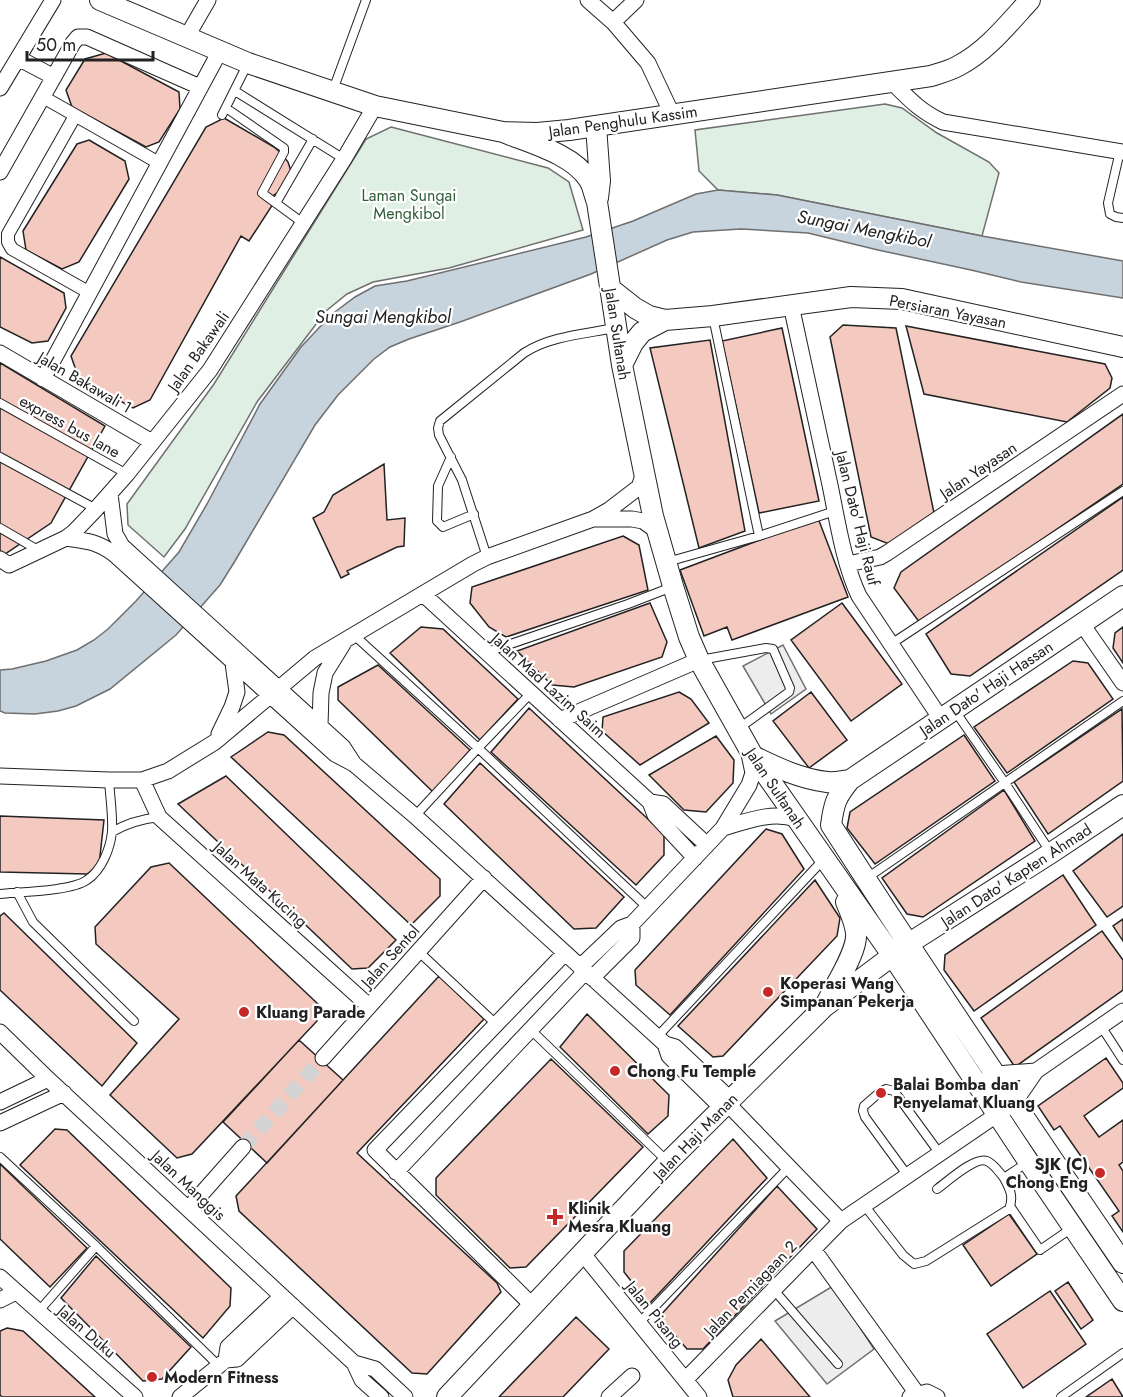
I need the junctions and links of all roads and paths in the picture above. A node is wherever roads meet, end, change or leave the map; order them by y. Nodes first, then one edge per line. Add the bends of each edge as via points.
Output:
1 (52, 0) edge
2 (100, 0) edge
3 (208, 0) edge
4 (366, 0) edge
5 (588, 0) edge
6 (636, 0) edge
7 (1029, 0) edge
8 (613, 22) junction
9 (186, 38) junction
10 (220, 51) junction
11 (18, 58) junction
12 (248, 63) junction
13 (54, 77) junction
14 (892, 82) junction
15 (200, 87) junction
16 (0, 88) edge
17 (235, 91) junction
18 (332, 91) junction
19 (43, 97) junction
20 (375, 106) junction
21 (672, 114) junction
22 (75, 116) junction
23 (596, 126) junction
24 (503, 132) junction
25 (313, 140) junction
26 (1121, 152) edge
27 (344, 159) junction
28 (159, 163) junction
29 (0, 172) edge
30 (597, 202) junction
31 (276, 203) junction
32 (1123, 218) edge
33 (303, 223) junction
34 (611, 289) junction
35 (90, 292) junction
36 (791, 305) junction
37 (713, 316) junction
38 (665, 320) junction
39 (616, 327) junction
40 (1123, 347) edge
41 (0, 353) edge
42 (622, 365) junction
43 (43, 379) junction
44 (1123, 393) edge
45 (0, 403) edge
46 (152, 442) junction
47 (0, 457) edge
48 (451, 457) junction
49 (644, 473) junction
50 (127, 474) junction
51 (1123, 491) edge
52 (110, 494) junction
53 (96, 509) junction
54 (835, 511) junction
55 (474, 514) junction
56 (593, 519) junction
57 (0, 528) edge
58 (657, 531) junction
59 (759, 536) junction
60 (66, 538) junction
61 (118, 550) junction
62 (39, 551) junction
63 (487, 557) junction
64 (666, 562) junction
65 (3, 564) edge
66 (848, 564) junction
67 (673, 586) junction
68 (423, 594) junction
69 (1123, 596) edge
70 (1082, 624) junction
71 (349, 638) junction
72 (891, 644) junction
73 (487, 652) junction
74 (231, 656) junction
75 (699, 660) junction
76 (1123, 683) edge
77 (274, 692) junction
78 (531, 693) junction
79 (1123, 701) edge
80 (948, 714) junction
81 (560, 720) junction
82 (320, 726) junction
83 (215, 742) junction
84 (746, 744) junction
85 (478, 748) junction
86 (354, 764) junction
87 (0, 776) edge
88 (109, 780) junction
89 (142, 780) junction
90 (850, 780) junction
91 (1005, 783) junction
92 (650, 802) junction
93 (1123, 805) edge
94 (415, 816) junction
95 (159, 817) junction
96 (796, 819) junction
97 (723, 828) junction
98 (112, 832) junction
99 (707, 845) junction
100 (1051, 853) junction
101 (695, 858) junction
102 (828, 865) junction
103 (484, 878) junction
104 (866, 879) junction
105 (17, 892) junction
106 (0, 894) edge
107 (648, 908) junction
108 (900, 950) junction
109 (418, 951) junction
110 (565, 953) junction
111 (586, 972) junction
112 (369, 1006) junction
113 (824, 1007) junction
114 (1123, 1011) edge
115 (134, 1021) dead end
116 (496, 1024) junction
117 (1101, 1026) junction
118 (531, 1030) junction
119 (0, 1032) edge
120 (661, 1041) junction
121 (323, 1058) tunnel mouth
122 (1123, 1060) edge
123 (1036, 1071) junction
124 (996, 1074) junction
125 (48, 1079) junction
126 (978, 1084) junction
127 (64, 1093) junction
128 (0, 1102) edge
129 (726, 1103) junction
130 (1014, 1103) junction
131 (997, 1114) junction
132 (0, 1123) edge
133 (243, 1147) tunnel mouth
134 (940, 1154) junction
135 (0, 1157) edge
136 (1028, 1161) junction
137 (668, 1162) junction
138 (789, 1167) junction
139 (396, 1172) junction
140 (908, 1176) junction
141 (1004, 1178) junction
142 (937, 1190) dead end
143 (864, 1204) junction
144 (1010, 1206) junction
145 (188, 1209) junction
146 (841, 1221) junction
147 (1073, 1227) junction
148 (96, 1246) junction
149 (813, 1249) junction
150 (583, 1254) junction
151 (1123, 1263) edge
152 (0, 1277) edge
153 (774, 1290) junction
154 (16, 1292) junction
155 (0, 1299) edge
156 (1123, 1300) edge
157 (288, 1301) junction
158 (533, 1306) junction
159 (38, 1312) junction
160 (639, 1323) junction
161 (1123, 1353) edge
162 (223, 1363) junction
163 (354, 1363) junction
164 (838, 1364) dead end
165 (632, 1376) dead end
166 (685, 1380) junction
167 (196, 1392) edge
168 (914, 1396) edge
169 (135, 1397) edge
170 (180, 1397) edge
171 (381, 1397) edge
172 (405, 1397) edge
173 (447, 1397) edge
174 (609, 1397) edge
175 (699, 1397) edge
176 (937, 1397) edge
177 (1060, 1397) edge

1 - 11 street
2 - 9 street, Jalan Penghulu Kassim
3 - 9 street
4 - 18 lane
5 - 8 street
6 - 8 street
7 - 14 street, Jalan Penghulu Kassim via 991,42 956,67 931,76
8 - 21 street via 648,63
9 - 10 street, Jalan Penghulu Kassim
10 - 12 street, Jalan Penghulu Kassim
10 - 15 street
11 - 13 street
11 - 16 street
12 - 17 lane
12 - 18 street, Jalan Penghulu Kassim
13 - 15 street via 73,43 78,37 87,37
13 - 19 street
14 - 21 street, Jalan Penghulu Kassim
14 - 26 street via 928,115 943,122
15 - 28 street
17 - 25 lane
17 - 31 lane via 224,112 284,148 262,193
18 - 20 street, Jalan Penghulu Kassim
19 - 22 street
19 - 29 street
20 - 24 street, Jalan Penghulu Kassim
20 - 27 street, Jalan Bakawali
21 - 23 street, Jalan Penghulu Kassim
22 - 28 street
22 - 35 street via 8,242 12,249
23 - 24 street, Jalan Penghulu Kassim via 550,132
23 - 30 street, Jalan Sultanah via 600,181
24 - 30 street, Jalan Sultanah via 565,158 589,180
25 - 27 lane
25 - 31 lane
26 - 32 lane via 1108,203 1110,214
27 - 33 street, Jalan Bakawali
28 - 35 street
30 - 34 street, Jalan Sultanah
31 - 33 lane
33 - 46 street, Jalan Bakawali via 210,370
34 - 38 street, Persiaran Yayasan via 635,308
34 - 39 street, Jalan Sultanah
35 - 43 street
36 - 37 street, Persiaran Yayasan
36 - 40 street, Persiaran Yayasan via 851,297 902,299
36 - 54 street, Jalan Dato' Haji Rauf
37 - 38 street, Persiaran Yayasan
37 - 59 lane
38 - 42 street, Persiaran Yayasan via 642,332
39 - 42 street, Jalan Sultanah
39 - 48 lane via 548,341 524,352 440,421 439,435
41 - 43 street, Jalan Bakawali 1
42 - 49 street, Jalan Sultanah
43 - 46 street, Jalan Bakawali 1
44 - 66 street, Jalan Yayasan via 887,554
45 - 50 lane, express bus lane
46 - 50 street, Jalan Bakawali
47 - 53 lane
48 - 55 lane
48 - 55 lane via 438,486 437,521 443,527
49 - 56 street via 639,488
49 - 58 street, Jalan Sultanah
50 - 52 street, Jalan Bakawali
51 - 72 lane
52 - 53 street, Jalan Bakawali
52 - 61 street
53 - 60 street, Jalan Bakawali
54 - 59 lane
54 - 66 street, Jalan Dato' Haji Rauf
55 - 63 lane
56 - 58 street via 644,521
56 - 63 street
57 - 62 lane
58 - 64 street, Jalan Sultanah
59 - 64 lane
60 - 61 street
60 - 62 street, Jalan Bakawali
61 - 74 street
62 - 65 street, Jalan Bakawali
63 - 68 street
64 - 67 street, Jalan Sultanah
66 - 72 street, Jalan Dato' Haji Rauf via 859,596
67 - 73 lane
67 - 75 street, Jalan Sultanah
68 - 71 street
68 - 73 street, Jalan Mad Lazim Saim
69 - 70 street, Jalan Dato' Haji Hassan
70 - 76 street
70 - 80 street, Jalan Dato' Haji Hassan
71 - 77 street via 315,658
71 - 82 street via 325,673
71 - 85 lane
72 - 80 street, Jalan Dato' Haji Rauf
73 - 78 street, Jalan Mad Lazim Saim
74 - 77 street
74 - 83 street via 237,692
75 - 81 street
75 - 84 street, Jalan Sultanah
75 - 84 lane via 773,649 789,692
77 - 82 street
77 - 83 street
77 - 86 street via 335,754
78 - 81 street, Jalan Mad Lazim Saim
78 - 85 lane
79 - 91 lane
80 - 90 street, Jalan Dato' Haji Hassan
80 - 91 lane
81 - 92 street, Jalan Mad Lazim Saim
82 - 86 street via 343,747
83 - 89 street via 168,771
84 - 90 street via 785,771 829,782
84 - 96 street, Jalan Sultanah
84 - 97 street via 753,773
85 - 94 lane
85 - 107 lane
86 - 94 street
87 - 88 street
88 - 89 street
88 - 98 lane
89 - 95 street, Jalan Mata Kucing
90 - 104 street, Jalan Sultanah via 834,802 831,825
91 - 100 lane
91 - 104 lane
92 - 99 street via 663,804
92 - 101 street via 655,816
93 - 100 street, Jalan Dato' Kapten Ahmad
94 - 103 street
95 - 98 lane via 123,825
95 - 112 street, Jalan Mata Kucing
96 - 97 street via 769,816
96 - 102 street, Jalan Sultanah
97 - 99 street
98 - 105 lane via 104,859 85,882
99 - 101 street
100 - 108 street, Jalan Dato' Kapten Ahmad
101 - 107 street
102 - 108 street, Jalan Sultanah
102 - 113 street via 854,920 856,936
102 - 120 lane
103 - 109 street, Jalan Sentol
103 - 110 street
104 - 108 street, Jalan Sultanah
105 - 106 lane
105 - 115 lane via 33,922
107 - 111 street via 632,924 632,938
108 - 113 street, Jalan Haji Manan
108 - 124 street, Jalan Sultanah
108 - 126 street, Jalan Sultanah
109 - 112 street, Jalan Sentol
109 - 116 lane
110 - 111 street
110 - 116 street
111 - 118 street
111 - 120 street
112 - 121 street, Jalan Sentol
113 - 129 street, Jalan Haji Manan
114 - 117 street
116 - 139 street via 375,1150
117 - 122 lane
117 - 123 street
118 - 137 lane
118 - 139 street
119 - 125 street, Jalan Manggis
120 - 129 street via 669,1056
123 - 124 street
123 - 130 street
124 - 126 street
124 - 130 street, Jalan Sultanah
125 - 127 street, Jalan Manggis
125 - 128 street
126 - 131 street, Jalan Sultanah
127 - 132 street
127 - 145 street, Jalan Manggis
129 - 137 street, Jalan Haji Manan
129 - 138 street
130 - 131 street, Jalan Perniagaan 2
130 - 151 street, Jalan Sultanah
131 - 134 street, Jalan Perniagaan 2
131 - 136 street, Jalan Sultanah
133 - 145 street
134 - 140 street, Jalan Perniagaan 2
134 - 140 lane via 894,1090 880,1092 863,1111
135 - 148 lane
136 - 141 lane
136 - 147 street, Jalan Sultanah
137 - 150 street, Jalan Haji Manan
138 - 146 street
138 - 160 lane
139 - 158 street
140 - 143 street, Jalan Perniagaan 2
141 - 142 lane via 991,1163 982,1160
141 - 144 lane via 1010,1189
143 - 144 lane via 914,1264 926,1261
143 - 146 street, Jalan Perniagaan 2
144 - 147 lane via 1040,1250
145 - 157 street, Jalan Manggis
146 - 149 street, Jalan Perniagaan 2
147 - 156 street, Jalan Sultanah
148 - 159 lane
148 - 162 lane
149 - 153 street, Jalan Perniagaan 2
149 - 168 street
150 - 158 street, Jalan Haji Manan
150 - 160 street, Jalan Pisang
152 - 154 street, Jalan Duku
153 - 164 lane
153 - 166 street, Jalan Perniagaan 2
154 - 155 street
154 - 159 street, Jalan Duku
157 - 162 street via 237,1359
157 - 163 street, Jalan Manggis
158 - 173 street, Jalan Haji Manan
159 - 169 street, Jalan Duku
160 - 166 street, Jalan Pisang
161 - 177 lane
162 - 167 street
163 - 171 street via 362,1380
163 - 172 street via 375,1369
165 - 174 street
166 - 175 street, Jalan Pisang
167 - 170 street
168 - 176 street via 927,1392

